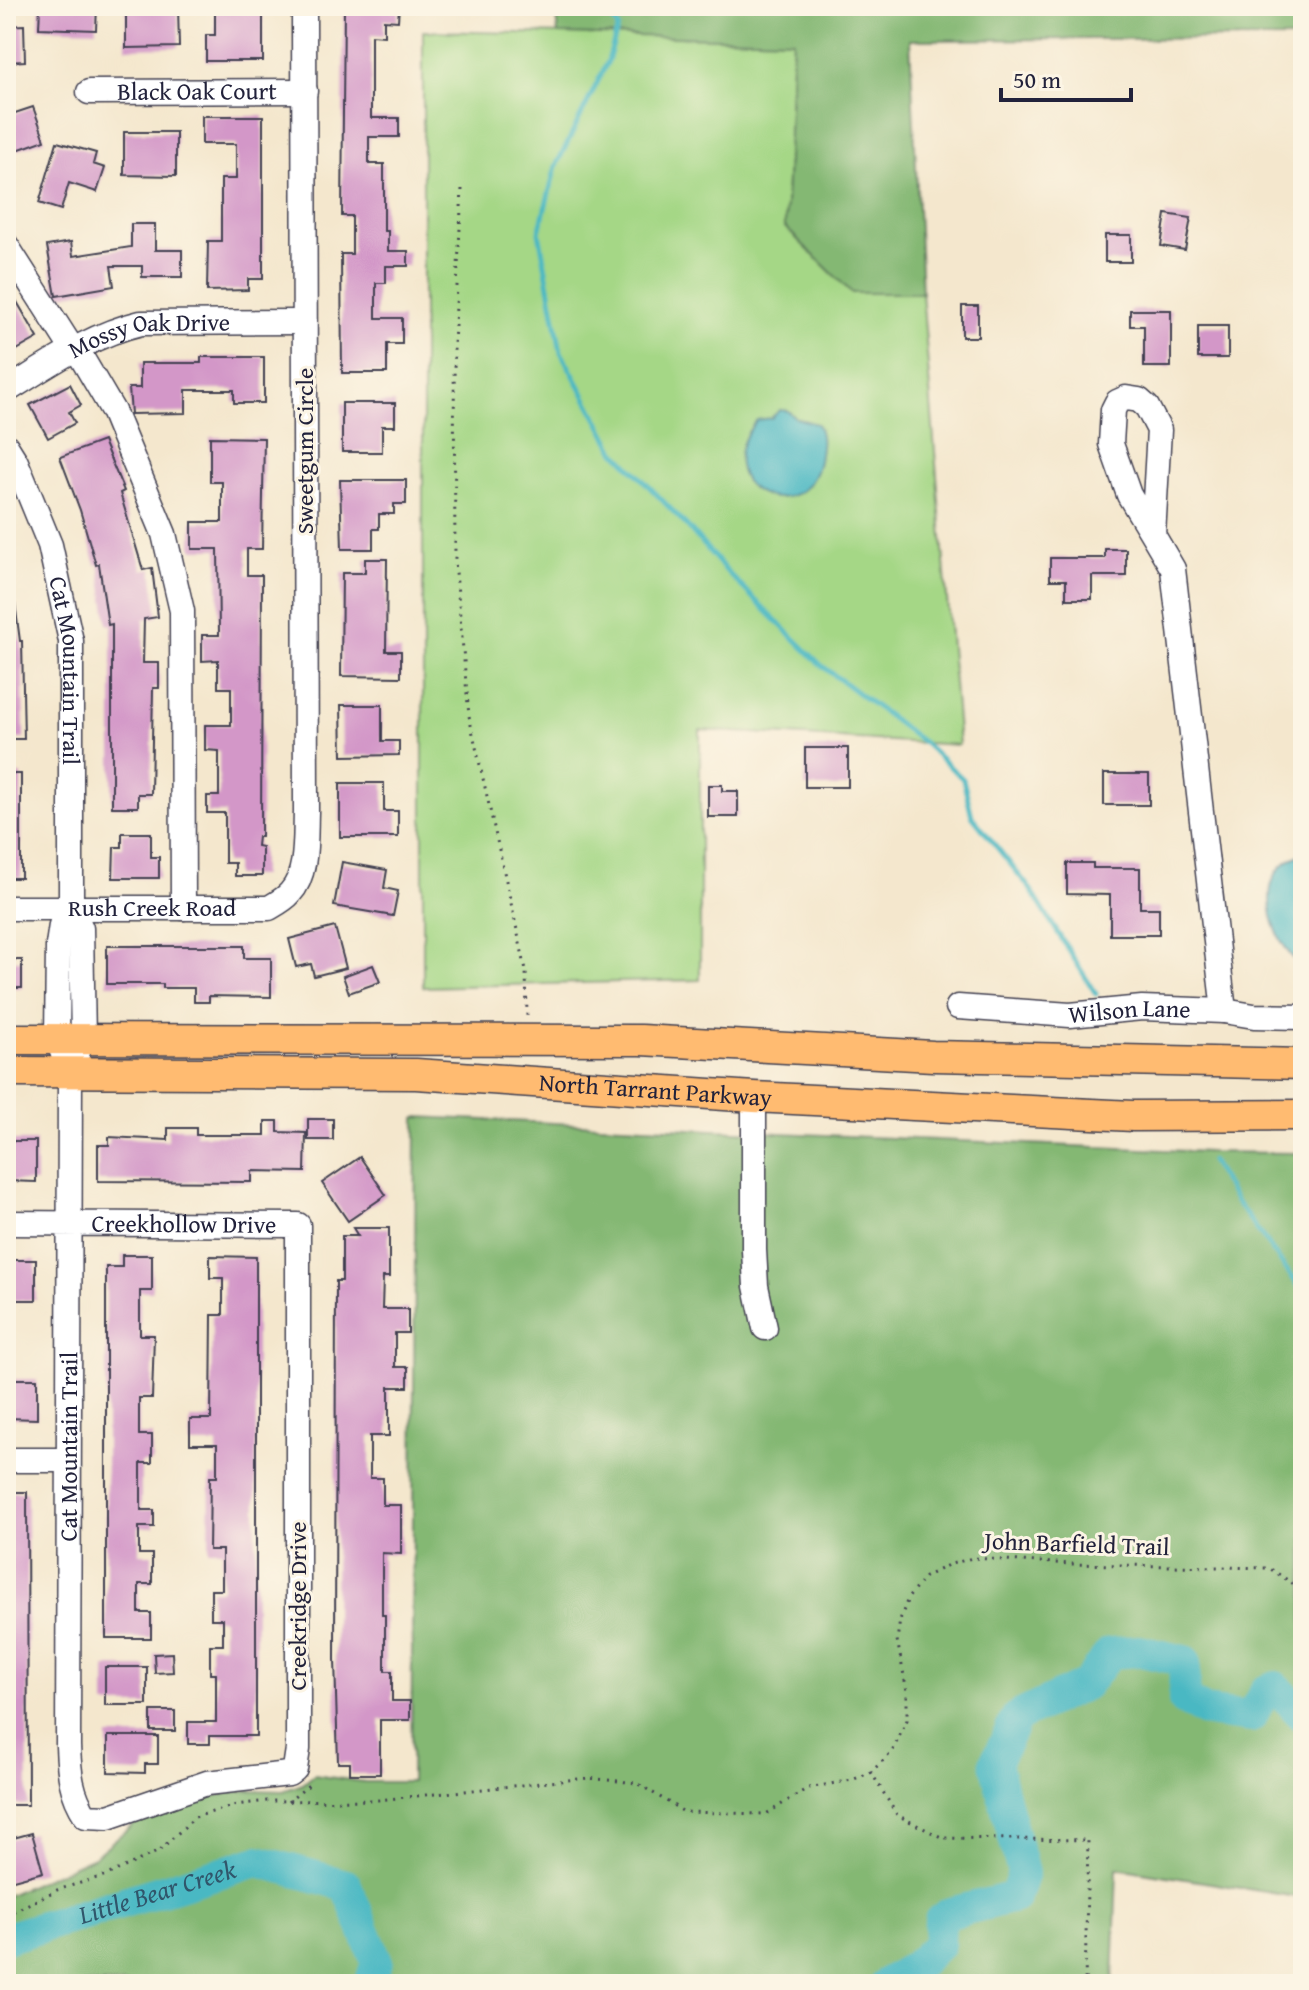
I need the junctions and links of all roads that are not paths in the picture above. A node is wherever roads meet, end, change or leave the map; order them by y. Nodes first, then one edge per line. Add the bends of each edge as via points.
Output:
1 (304, 6) edge
2 (305, 91) junction
3 (89, 92) dead end
4 (6, 245) edge
5 (304, 322) junction
6 (74, 349) junction
7 (6, 391) edge
8 (6, 446) edge
9 (1153, 535) junction
10 (291, 893) joint
11 (6, 908) edge
12 (71, 908) junction
13 (183, 908) junction
14 (958, 1007) dead end
15 (1224, 1011) junction
16 (1303, 1017) edge
17 (6, 1039) edge
18 (70, 1039) junction
19 (1303, 1064) edge
20 (70, 1071) junction
21 (6, 1072) edge
22 (754, 1097) junction
23 (1303, 1115) edge
24 (6, 1223) edge
25 (69, 1223) junction
26 (298, 1225) joint
27 (765, 1328) dead end
28 (6, 1460) edge
29 (68, 1460) junction
30 (86, 1816) joint

1 - 2 street, Sweetgum Circle
2 - 3 street, Black Oak Court
2 - 5 street, Sweetgum Circle
4 - 6 street
5 - 6 street, Mossy Oak Drive via 141,323
5 - 10 street, Sweetgum Circle via 306,812 303,859
6 - 7 street, Mossy Oak Drive
6 - 13 street via 113,411 164,534 182,611
8 - 12 street, Cat Mountain Trail via 50,545 71,641
9 - 9 street via 1129,495 1111,444 1113,410 1126,398 1147,407 1159,430
9 - 15 street via 1173,569
10 - 13 street, Rush Creek Road via 269,908
11 - 12 street, Rush Creek Road
12 - 13 street, Rush Creek Road
12 - 18 street, Cat Mountain Trail via 58,945
14 - 15 street, Wilson Lane via 1070,1015 1142,1008
15 - 16 street, Wilson Lane
17 - 18 main road, North Tarrant Parkway
18 - 19 main road, North Tarrant Parkway via 663,1041 933,1056
18 - 20 street, Cat Mountain Trail
20 - 21 main road, North Tarrant Parkway
20 - 22 main road, North Tarrant Parkway via 416,1074
20 - 25 street, Cat Mountain Trail
22 - 23 main road, North Tarrant Parkway via 1133,1116
22 - 27 street via 756,1286
24 - 25 street, Creekhollow Drive
25 - 26 street, Creekhollow Drive
25 - 29 street, Cat Mountain Trail
26 - 30 street, Creekridge Drive via 295,1769 272,1778 207,1783 108,1817
28 - 29 street
29 - 30 street, Cat Mountain Trail via 69,1773 75,1800

